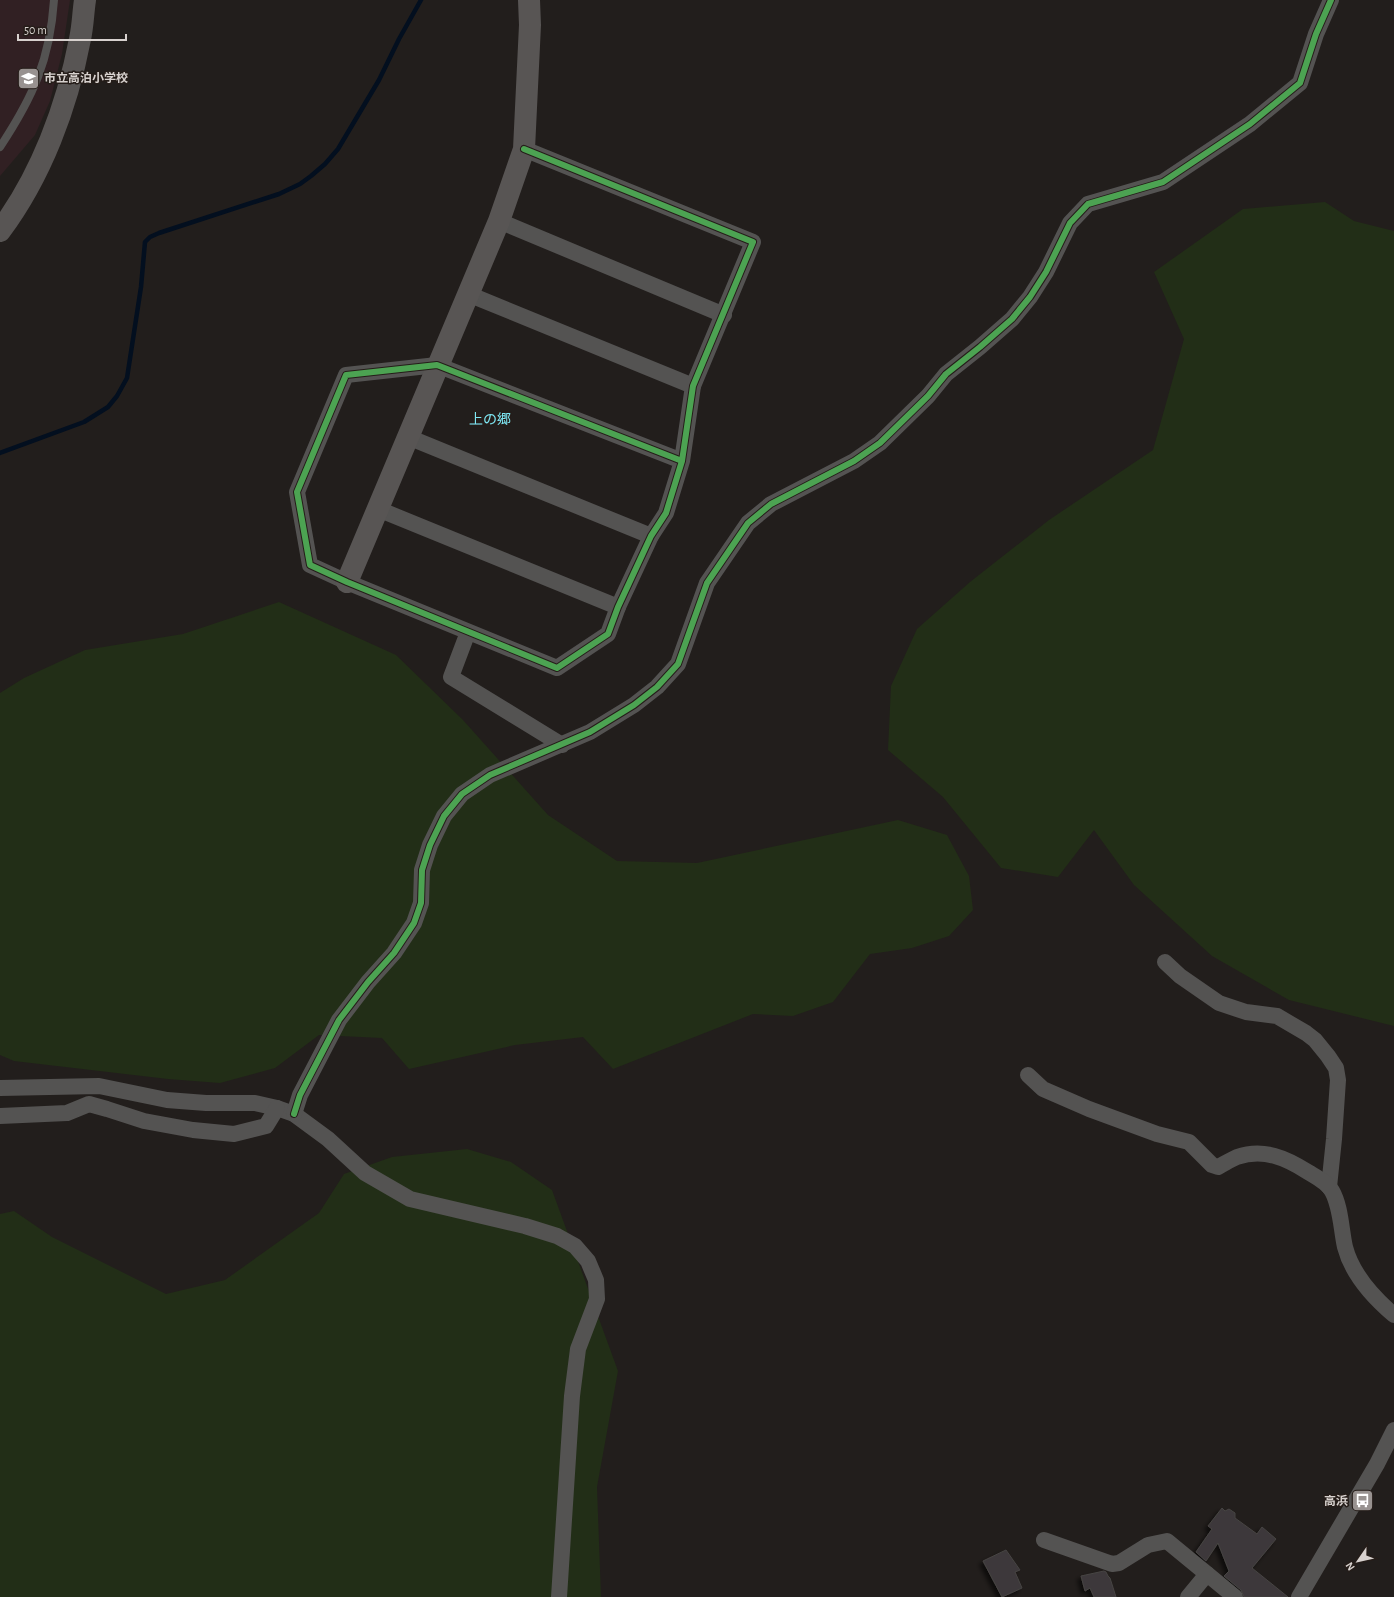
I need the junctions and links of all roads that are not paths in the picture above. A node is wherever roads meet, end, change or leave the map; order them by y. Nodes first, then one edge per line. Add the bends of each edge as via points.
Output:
1 (54, 0) edge
2 (85, 0) edge
3 (529, 0) edge
4 (1331, 0) edge
5 (0, 147) edge
6 (524, 149) junction
7 (498, 221) junction
8 (0, 231) edge
9 (468, 294) junction
10 (724, 315) junction
11 (437, 365) junction
12 (694, 386) junction
13 (408, 437) junction
14 (682, 461) junction
15 (378, 509) junction
16 (651, 536) junction
17 (347, 582) junction
18 (618, 607) junction
19 (468, 632) junction
20 (562, 745) junction
21 (1165, 962) dead end
22 (1028, 1075) dead end
23 (0, 1088) edge
24 (277, 1108) junction
25 (294, 1114) junction
26 (0, 1116) edge
27 (1329, 1187) junction
28 (1394, 1315) edge
29 (1394, 1430) edge
30 (1044, 1540) dead end
31 (1207, 1574) junction
32 (559, 1597) edge
33 (1188, 1597) edge
34 (1235, 1597) edge
35 (1299, 1597) edge

1 - 5 lane via 48,46 38,81 26,106
2 - 8 street via 80,39 68,92 34,176
3 - 6 street
4 - 20 street via 1316,34 1300,83 1250,124 1163,182 1088,204 1070,223 1046,272 1012,319 946,374 928,396 880,443 854,461 771,504 748,523 707,583 678,664 657,686 634,705 590,732
6 - 7 street
6 - 10 street via 753,242
7 - 9 street
7 - 10 street
9 - 11 street
9 - 12 street
10 - 12 street
11 - 13 street
11 - 14 street
11 - 17 street via 346,375 297,492 310,565
12 - 14 street
13 - 15 street
13 - 16 street
14 - 16 street via 666,513
15 - 17 street
15 - 18 street
16 - 18 street
17 - 19 street
18 - 19 street via 608,634 557,668
19 - 20 street via 451,678
20 - 25 street via 490,775 462,794 444,816 430,845 422,870 421,903 414,923 394,953 368,982 340,1020 300,1095
21 - 27 street via 1180,976 1219,1003 1246,1012 1277,1016 1310,1036 1328,1056 1336,1068 1338,1080
22 - 27 street via 1043,1089 1089,1109 1157,1134 1189,1142 1212,1165 1218,1167 1252,1154 1279,1157 1291,1161
23 - 24 street via 99,1086 167,1100 254,1103
24 - 25 street
24 - 26 street via 266,1126 234,1134 144,1121 89,1104 67,1113
25 - 32 street via 328,1139 365,1173 410,1199 557,1236 575,1246 588,1261 596,1280 597,1299 578,1349 572,1396
27 - 28 street via 1335,1199 1348,1258 1369,1289
29 - 35 street via 1377,1464
30 - 31 street via 1112,1564 1119,1563 1148,1545 1167,1541
31 - 33 street
31 - 34 street

